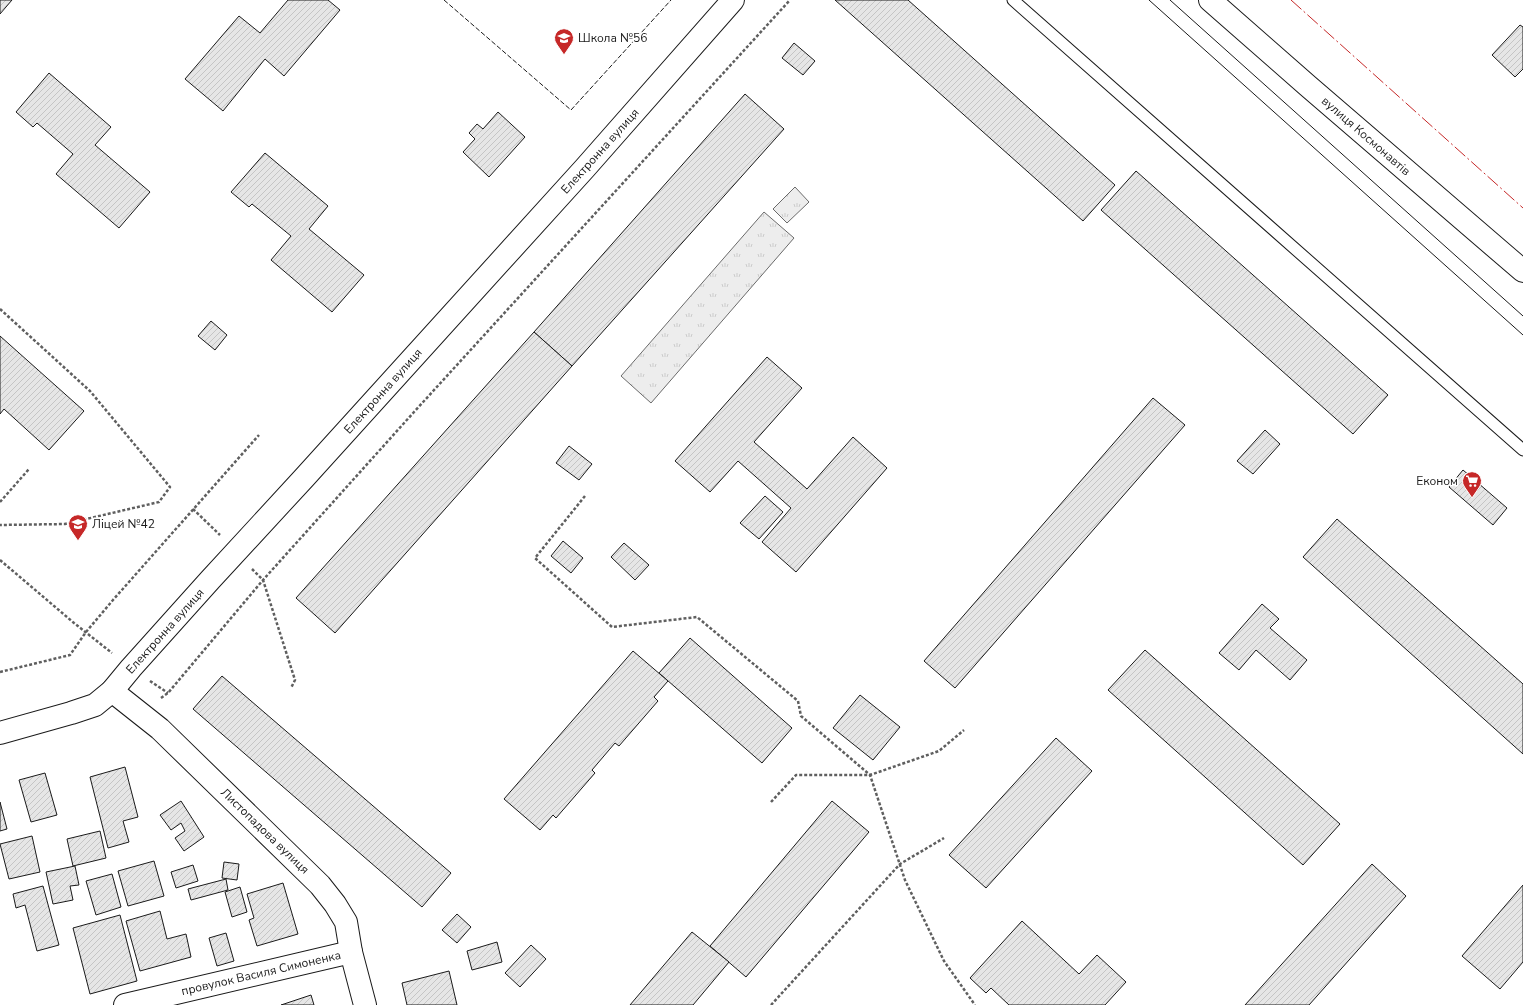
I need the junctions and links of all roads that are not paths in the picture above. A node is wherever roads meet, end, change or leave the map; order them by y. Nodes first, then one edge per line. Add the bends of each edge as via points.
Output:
1 (733, 0) edge
2 (1013, 0) edge
3 (1210, 0) edge
4 (1523, 271) edge
5 (1523, 450) edge
6 (112, 691) junction
7 (0, 734) edge
8 (351, 952) junction
9 (125, 1005) edge
10 (365, 1005) edge

1 - 6 street, Електронна вулиця
2 - 5 lane
3 - 4 street, вулиця Космонавтів
6 - 7 street, Електронна вулиця via 95,705
6 - 8 street, Листопадова вулиця via 160,729 320,885 346,922
8 - 9 street, провулок Василя Симоненка
8 - 10 street, Листопадова вулиця

